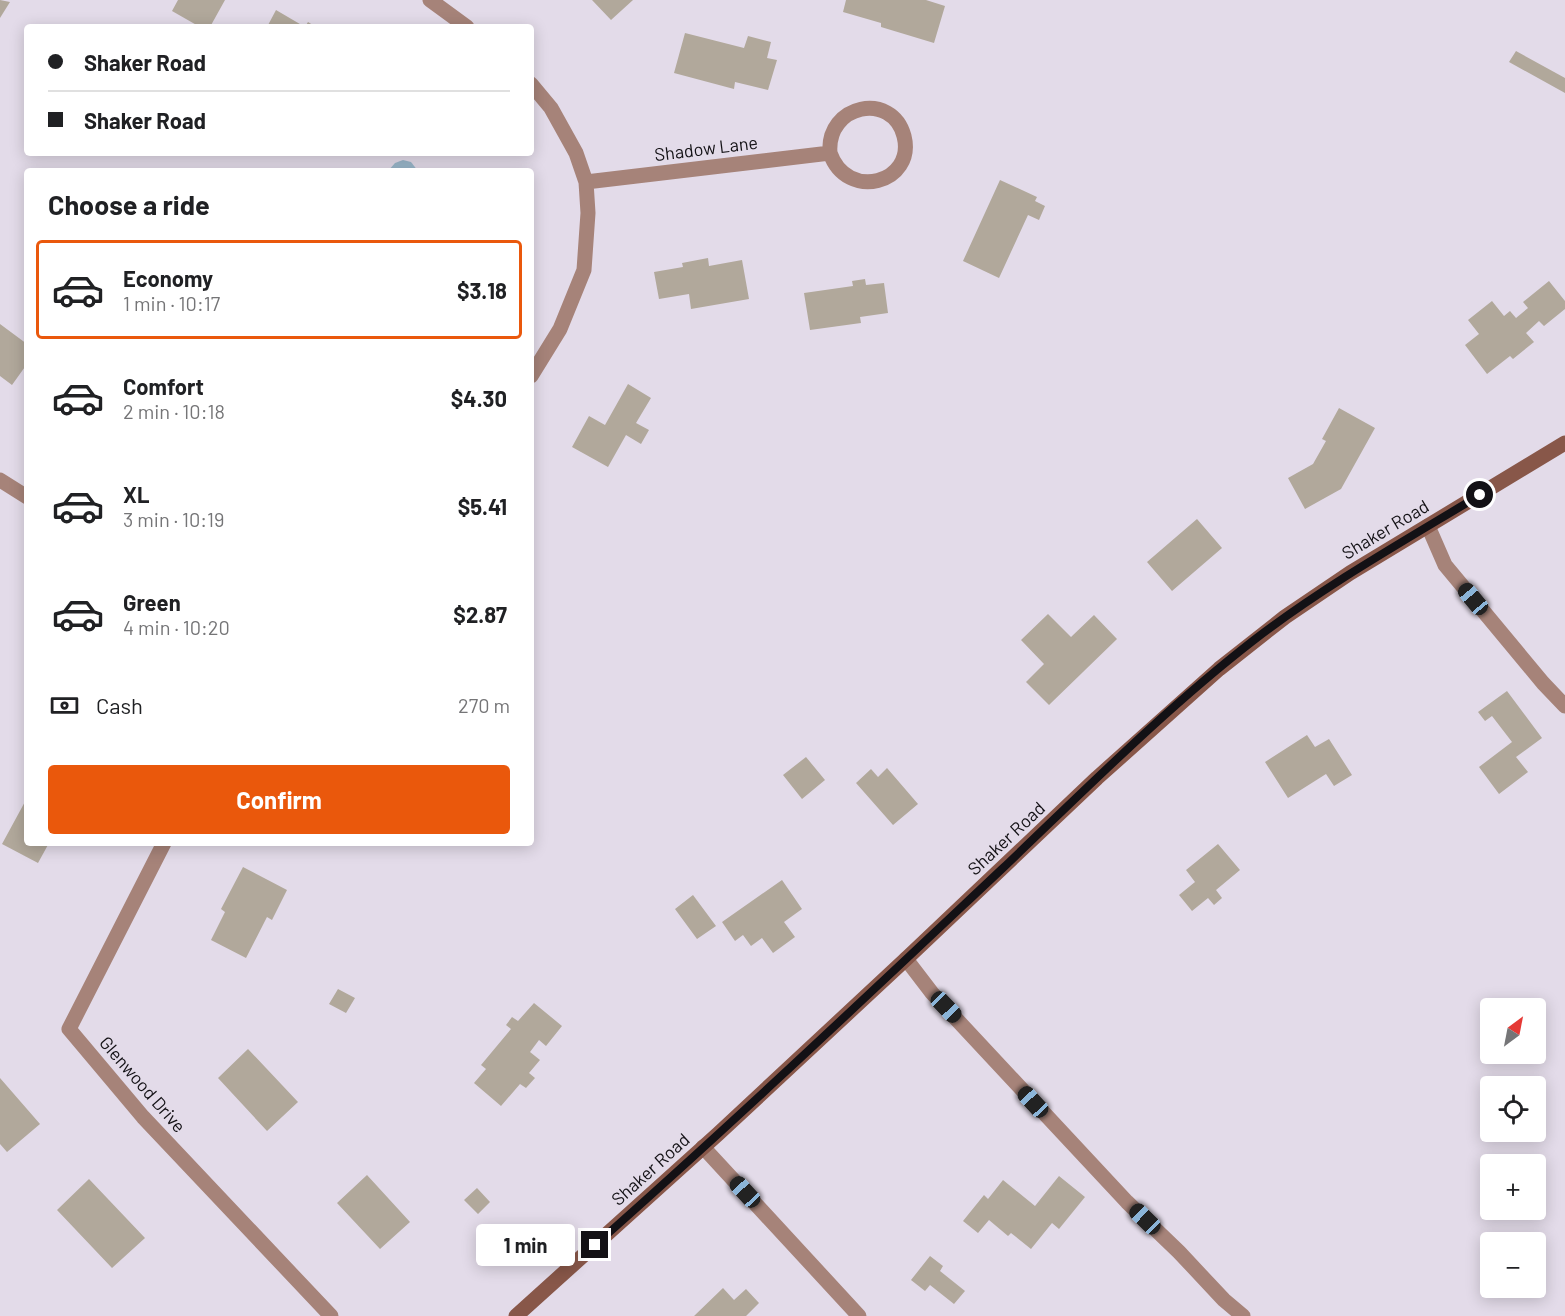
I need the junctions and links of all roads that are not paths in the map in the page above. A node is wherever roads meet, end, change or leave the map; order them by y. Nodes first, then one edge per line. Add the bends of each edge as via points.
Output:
1 (430, 0) edge
2 (463, 24) edge
3 (534, 88) edge
4 (830, 153) junction
5 (586, 182) junction
6 (534, 371) edge
7 (1565, 443) edge
8 (0, 480) edge
9 (24, 495) edge
10 (1428, 526) junction
11 (1565, 706) edge
12 (162, 846) edge
13 (906, 959) junction
14 (703, 1147) junction
15 (331, 1316) edge
16 (516, 1316) edge
17 (859, 1316) edge
18 (1243, 1316) edge

1 - 2 street
3 - 5 street via 551,108 571,144
4 - 4 street via 836,125 859,109 887,113 904,136 899,165 876,182 847,177
4 - 5 street, Shadow Lane
5 - 6 street via 584,270 560,330
7 - 10 street, Shaker Road
8 - 9 street
10 - 11 street via 1444,565
10 - 13 street, Shaker Road via 1285,617 1218,669
12 - 15 street, Glenwood Drive via 69,1029 143,1118
13 - 14 street, Shaker Road
13 - 18 street via 932,993 1127,1202
14 - 16 street, Shaker Road
14 - 17 street

